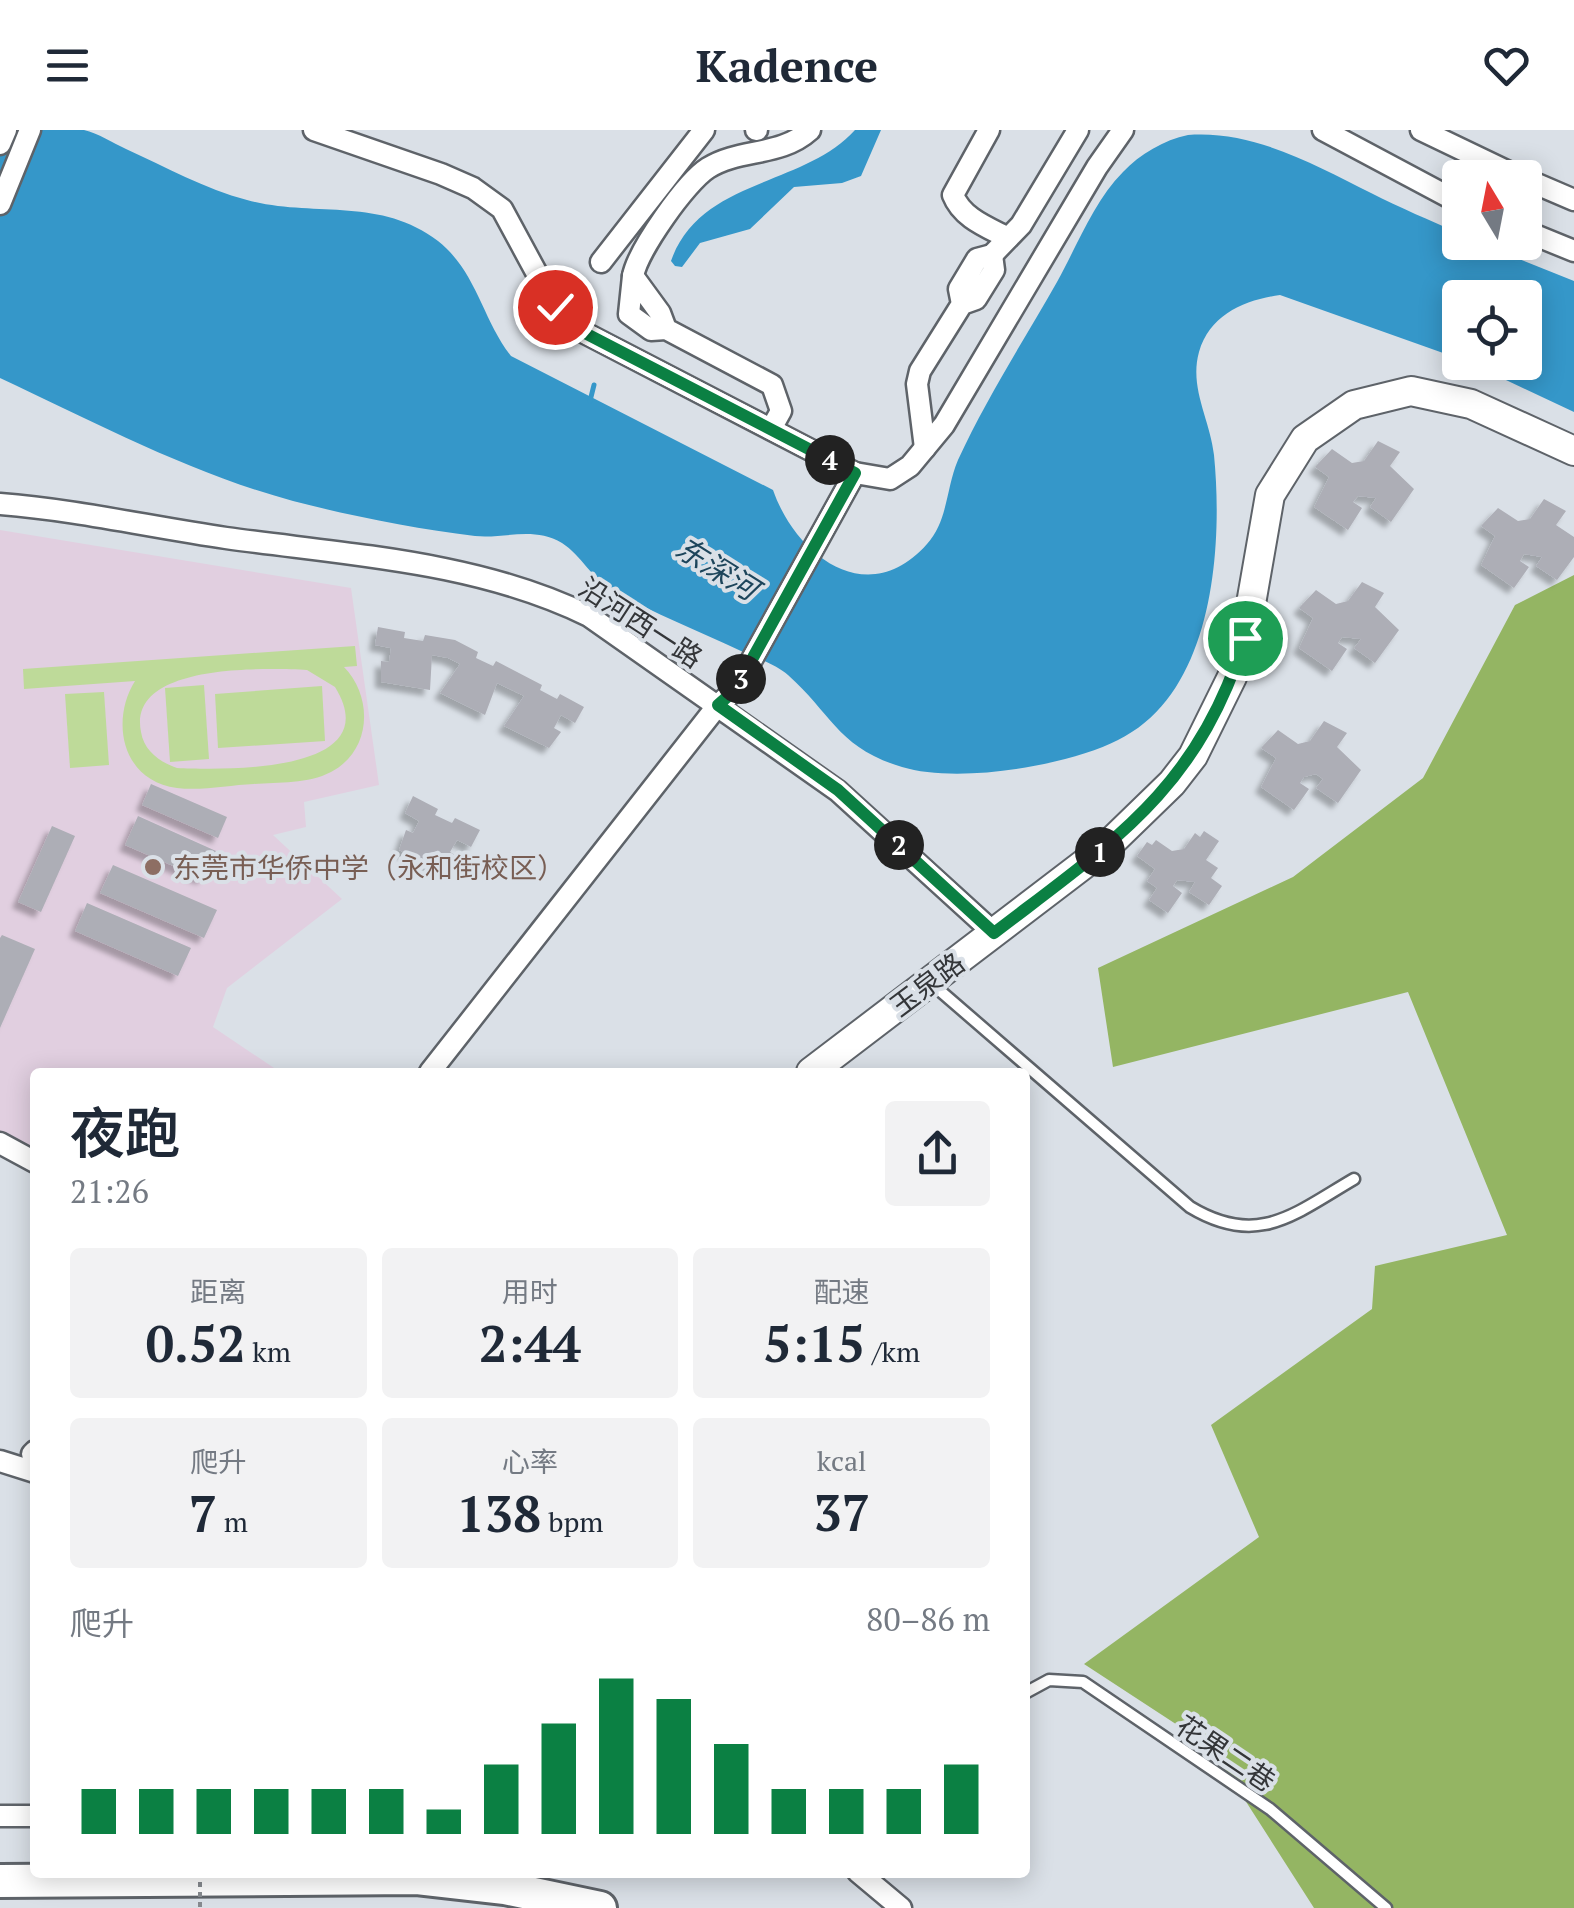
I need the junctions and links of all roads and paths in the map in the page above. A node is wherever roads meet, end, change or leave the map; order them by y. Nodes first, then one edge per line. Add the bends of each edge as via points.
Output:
1 (6, 130) edge
2 (30, 130) edge
3 (314, 130) edge
4 (704, 130) edge
5 (713, 130) edge
6 (810, 130) edge
7 (989, 130) edge
8 (1078, 130) edge
9 (1123, 130) edge
10 (1323, 130) edge
11 (1420, 130) edge
12 (0, 144) edge
13 (1484, 160) edge
14 (722, 162) junction
15 (1542, 186) edge
16 (1442, 193) edge
17 (1574, 200) edge
18 (0, 204) edge
19 (1008, 238) junction
20 (1542, 238) edge
21 (1574, 251) edge
22 (601, 262) dead end
23 (771, 429) junction
24 (925, 448) junction
25 (1574, 451) edge
26 (855, 473) junction
27 (0, 504) edge
28 (718, 705) junction
29 (994, 933) junction
30 (930, 982) junction
31 (433, 1068) edge
32 (817, 1068) edge
33 (1029, 1068) edge
34 (1030, 1069) edge
35 (0, 1143) edge
36 (30, 1159) edge
37 (1354, 1179) dead end
38 (30, 1459) edge
39 (0, 1461) edge
40 (1030, 1690) edge
41 (0, 1816) edge
42 (30, 1816) edge
43 (134, 1878) edge
44 (200, 1878) edge
45 (332, 1878) edge
46 (865, 1878) edge
47 (0, 1880) edge
48 (200, 1908) edge
49 (600, 1908) edge
50 (901, 1908) edge
51 (1386, 1908) edge

1 - 12 street
2 - 18 street
3 - 23 street via 474,188 502,209 555,307 581,331
4 - 22 street
5 - 14 street
6 - 14 street via 790,145
7 - 19 street via 953,195 958,208
8 - 19 street
9 - 24 street
10 - 16 street
11 - 13 street
14 - 23 street via 697,178 641,252 633,276 666,329 772,385 781,411
15 - 17 street
19 - 24 street via 992,256 986,285 976,300 962,304 920,371
20 - 21 street
23 - 26 street
24 - 26 street via 890,479
25 - 29 street, 玉泉路 via 1471,404 1411,391 1354,405 1305,439 1270,495 1245,638 1193,756 1142,816
26 - 28 street via 735,690
27 - 28 street, 沿河西一路 via 80,510 522,586 589,616
28 - 29 street, 沿河西一路 via 838,790
28 - 31 street
29 - 30 street, 玉泉路
30 - 32 street, 玉泉路
30 - 33 lane
34 - 37 lane via 1212,1221 1260,1228
35 - 36 street
38 - 39 street
40 - 51 lane, 花果二巷 via 1049,1680 1083,1682 1270,1809
41 - 42 street
43 - 47 main road
44 - 48 path, bridge
45 - 49 main road via 461,1882
46 - 50 street

